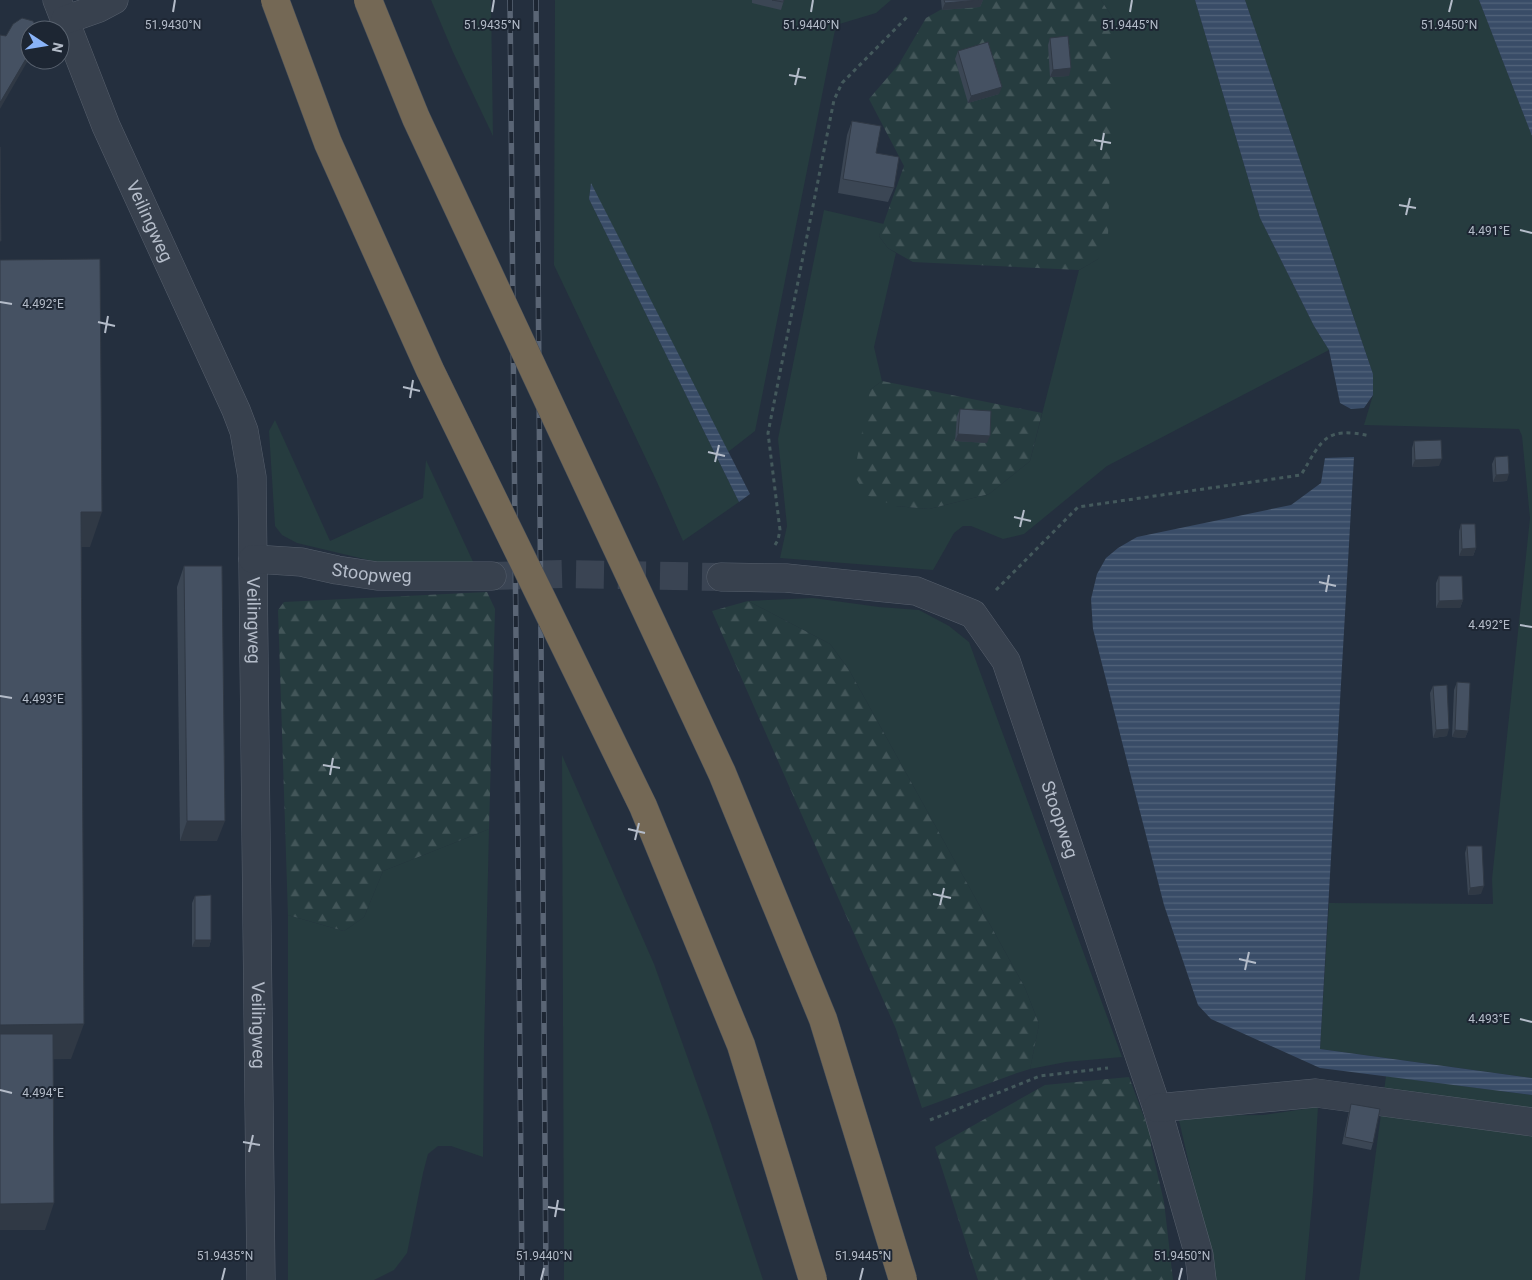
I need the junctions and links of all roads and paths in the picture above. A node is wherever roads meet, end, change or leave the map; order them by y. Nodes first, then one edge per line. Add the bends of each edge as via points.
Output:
1 (114, 0) edge
2 (275, 0) edge
3 (368, 0) edge
4 (61, 10) edge
5 (908, 16) dead end
6 (1370, 436) dead end
7 (253, 559) junction
8 (492, 576) tunnel mouth
9 (721, 577) tunnel mouth
10 (756, 578) junction
11 (973, 614) junction
12 (1142, 1064) junction
13 (1157, 1108) junction
14 (930, 1120) dead end
15 (1532, 1122) edge
16 (261, 1280) edge
17 (813, 1280) edge
18 (903, 1280) edge
19 (1202, 1280) edge

1 - 4 street via 100,8
2 - 17 highway, bridge via 328,143 430,370 647,815 741,1045
3 - 18 highway, bridge via 416,118 722,773 823,1019
4 - 7 street, Veilingweg via 106,126 244,431 252,477
5 - 10 path via 842,83 834,100 768,433 780,530 778,540
6 - 11 path via 1353,432 1335,433 1320,444 1301,475 1078,507
7 - 8 street, Stoopweg via 301,562 377,576
7 - 16 street, Veilingweg
9 - 10 street
10 - 11 street via 916,590
11 - 12 street, Stoopweg via 1006,661
12 - 13 street, Stoopweg
12 - 14 path via 1040,1076
13 - 15 street via 1316,1093
13 - 19 street, Stoopweg via 1199,1255

